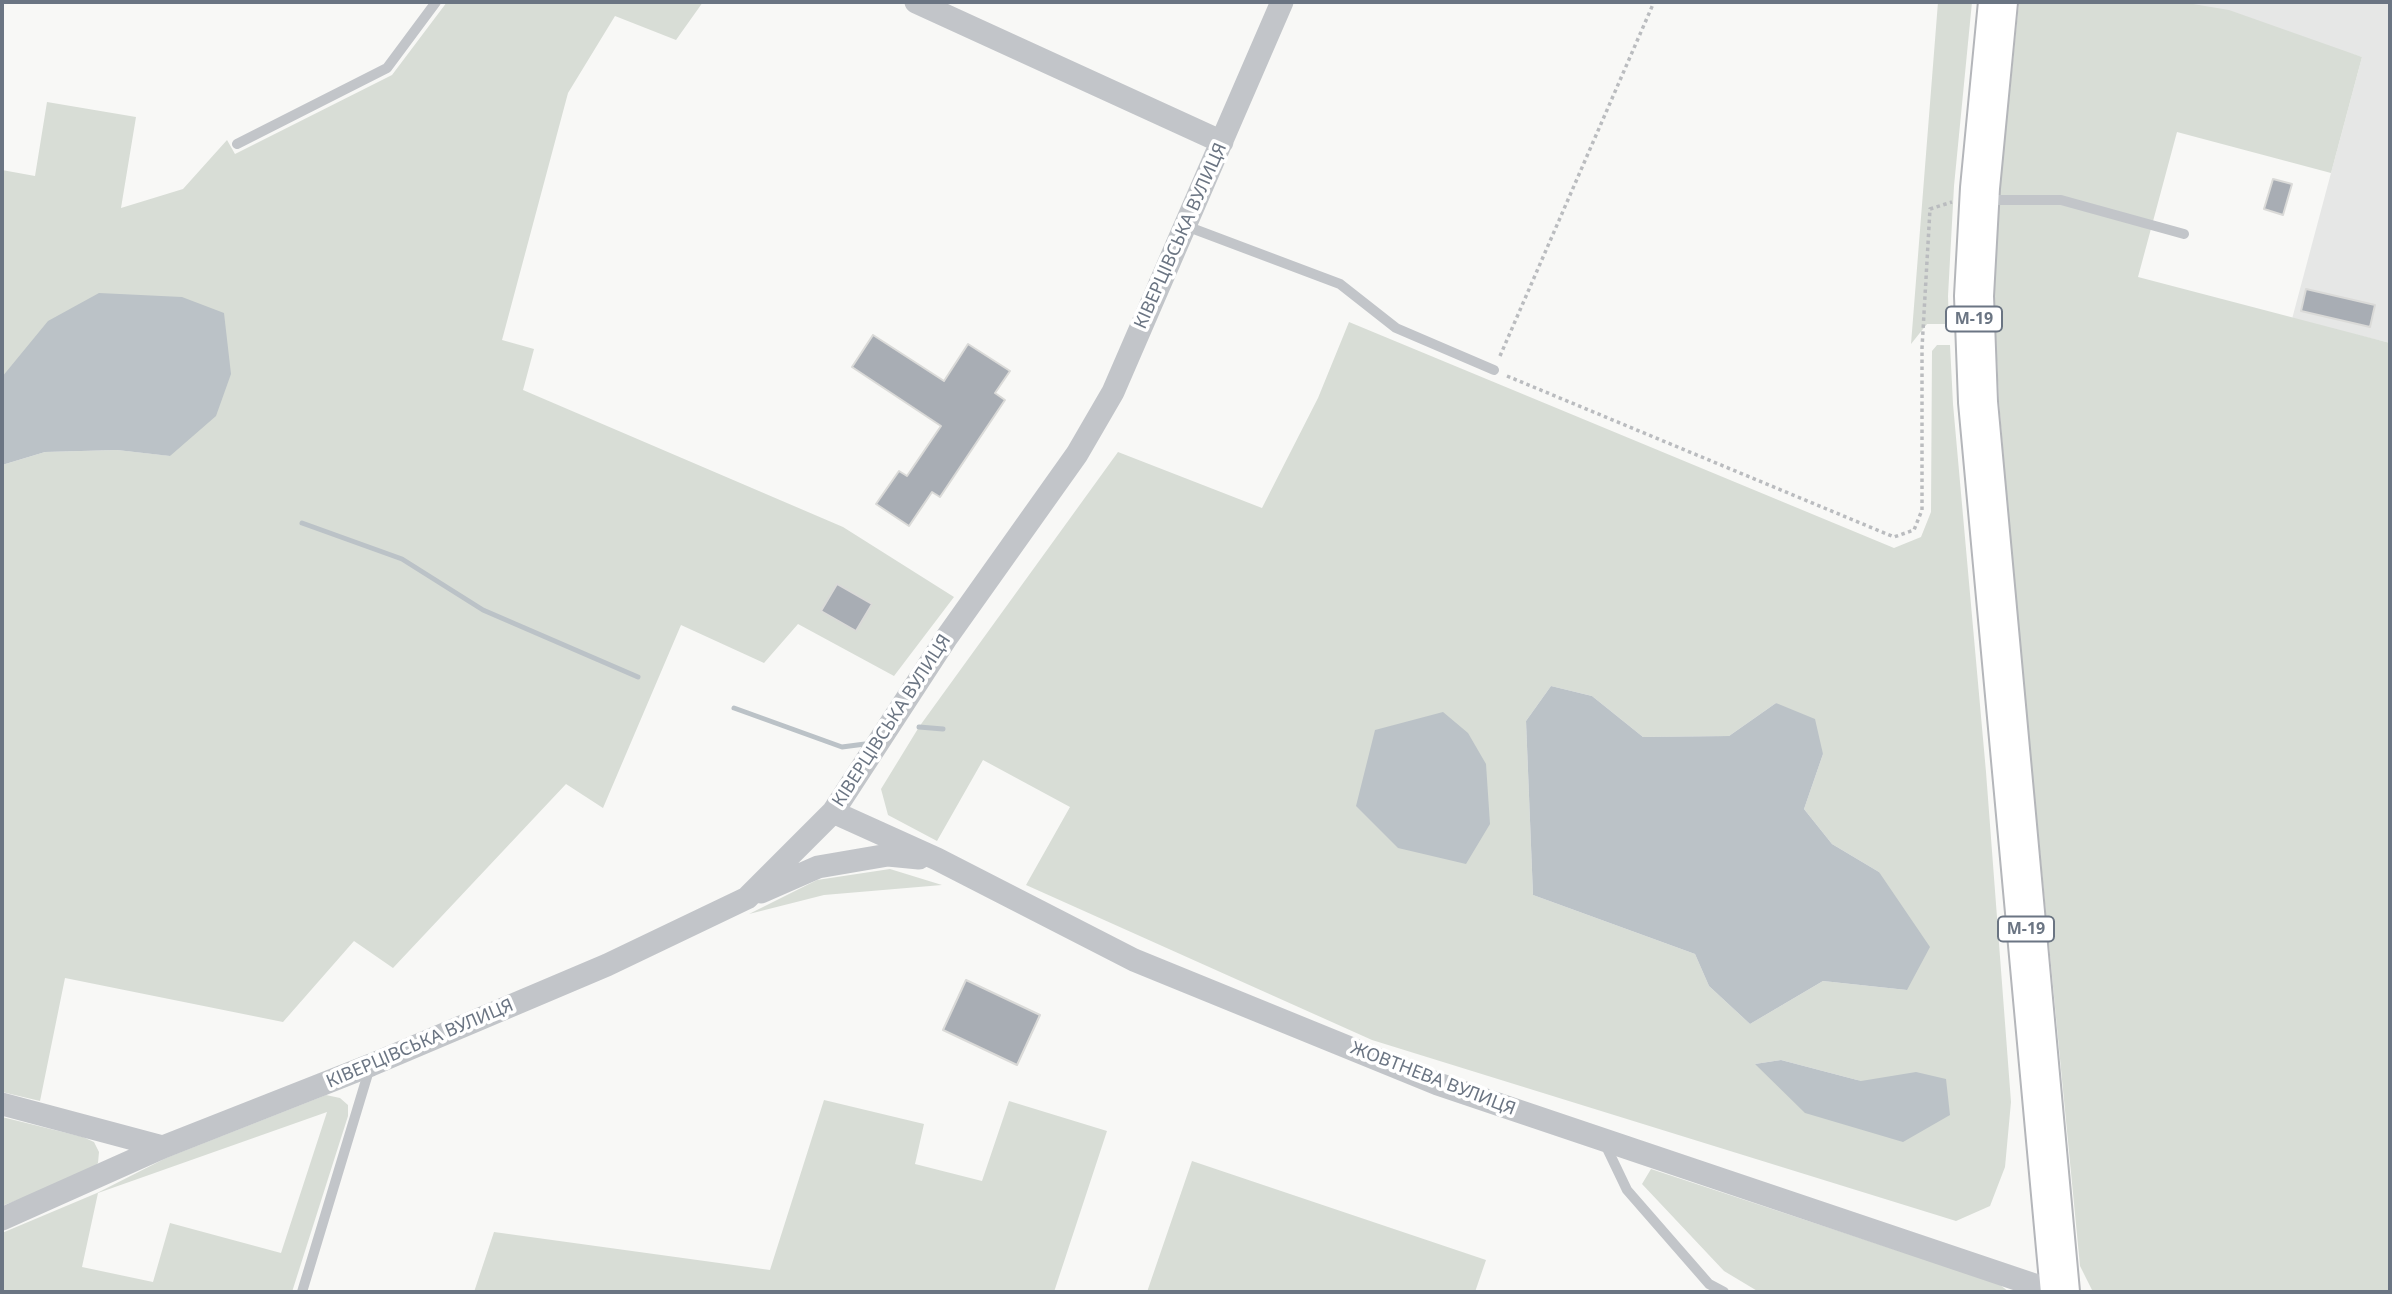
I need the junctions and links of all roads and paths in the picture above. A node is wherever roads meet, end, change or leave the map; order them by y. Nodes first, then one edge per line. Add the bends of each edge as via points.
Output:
1 (436, 2) edge
2 (919, 2) edge
3 (1282, 2) edge
4 (1654, 2) edge
5 (1998, 2) edge
6 (1223, 142) junction
7 (237, 144) dead end
8 (1979, 200) junction
9 (1186, 226) junction
10 (2184, 234) dead end
11 (1494, 370) junction
12 (833, 812) junction
13 (937, 859) junction
14 (747, 898) junction
15 (371, 1065) junction
16 (2, 1104) edge
17 (1604, 1142) junction
18 (163, 1147) junction
19 (2, 1219) edge
20 (302, 1292) edge
21 (1724, 1292) edge
22 (2057, 1292) edge

1 - 7 lane via 387,68
2 - 6 street
3 - 6 street, КІВЕРЦІВСЬКА ВУЛИЦЯ
4 - 11 path
5 - 8 highway, М-19
6 - 9 street, КІВЕРЦІВСЬКА ВУЛИЦЯ
8 - 10 lane via 2061,200
8 - 11 path via 1947,202 1930,209 1922,348 1922,510 1914,530 1894,537
8 - 22 highway, М-19 via 1973,296 1978,402
9 - 11 lane via 1340,284 1396,328
9 - 12 street, КІВЕРЦІВСЬКА ВУЛИЦЯ via 1113,392 1077,454 947,637
12 - 13 street, ЖОВТНЕВА ВУЛИЦЯ
12 - 14 street, КІВЕРЦІВСЬКА ВУЛИЦЯ
13 - 14 street via 888,855 818,867
13 - 17 street, ЖОВТНЕВА ВУЛИЦЯ via 1134,960 1438,1084
14 - 15 street, КІВЕРЦІВСЬКА ВУЛИЦЯ via 607,965
15 - 18 street, КІВЕРЦІВСЬКА ВУЛИЦЯ
15 - 20 lane
16 - 18 street
17 - 21 lane via 1627,1190 1709,1284
17 - 22 street, ЖОВТНЕВА ВУЛИЦЯ
18 - 19 street, КІВЕРЦІВСЬКА ВУЛИЦЯ

